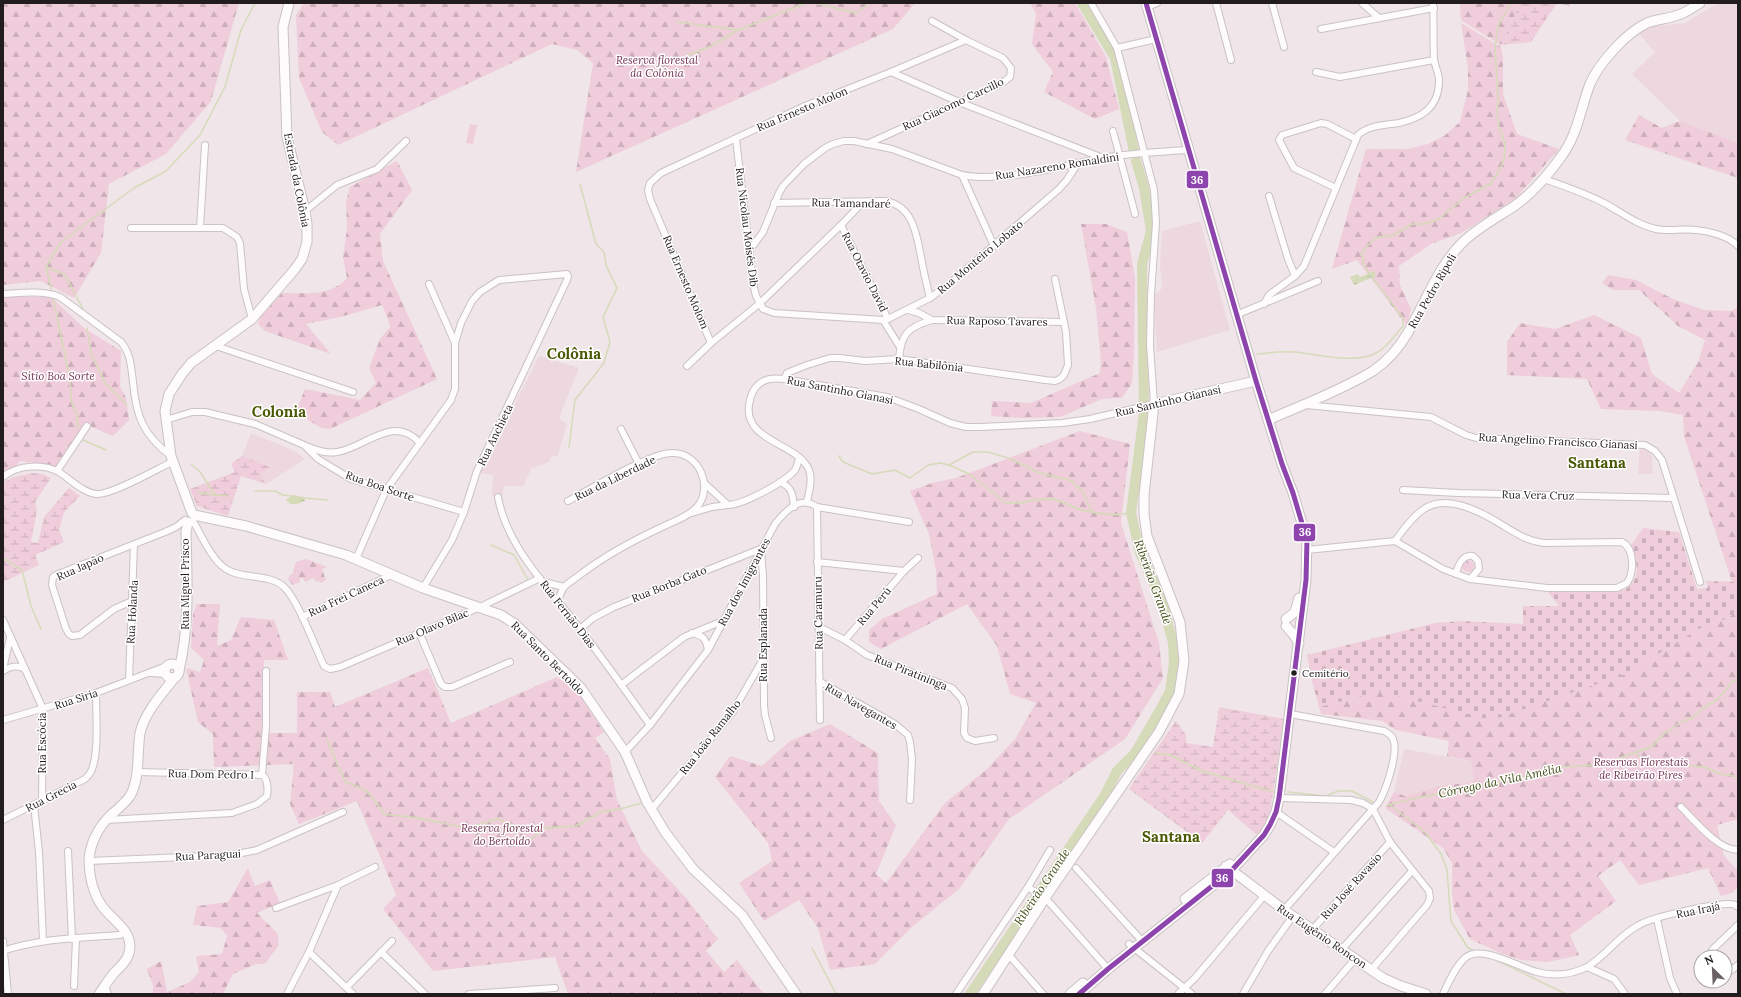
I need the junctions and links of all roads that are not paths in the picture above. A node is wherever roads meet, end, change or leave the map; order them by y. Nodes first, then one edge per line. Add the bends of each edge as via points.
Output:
1 (289, 3) edge
2 (1091, 3) edge
3 (1157, 3) edge
4 (1216, 3) edge
5 (1272, 3) edge
6 (1362, 3) edge
7 (1700, 3) edge
8 (1146, 5) edge
9 (1433, 6) edge
10 (1379, 18) junction
11 (932, 21) dead end
12 (1321, 29) dead end
13 (1156, 39) junction
14 (966, 40) junction
15 (1284, 47) dead end
16 (1117, 48) junction
17 (1230, 60) dead end
18 (1434, 60) junction
19 (891, 72) junction
20 (1316, 72) dead end
21 (959, 102) junction
22 (1113, 131) dead end
23 (736, 139) junction
24 (1356, 139) junction
25 (406, 141) dead end
26 (867, 144) junction
27 (205, 145) dead end
28 (1187, 150) junction
29 (1144, 154) junction
30 (1120, 156) junction
31 (1104, 158) junction
32 (1078, 163) junction
33 (962, 175) junction
34 (1544, 178) junction
35 (1336, 188) junction
36 (648, 190) joint
37 (1269, 196) dead end
38 (863, 202) junction
39 (774, 203) junction
40 (305, 210) junction
41 (1135, 214) dead end
42 (841, 225) junction
43 (131, 228) dead end
44 (200, 228) junction
45 (994, 246) junction
46 (1738, 246) edge
47 (749, 251) junction
48 (1295, 276) junction
49 (1056, 279) dead end
50 (1318, 281) dead end
51 (429, 284) dead end
52 (3, 294) edge
53 (930, 298) junction
54 (759, 304) junction
55 (1264, 304) junction
56 (908, 310) junction
57 (1236, 315) junction
58 (252, 319) junction
59 (886, 320) junction
60 (932, 320) junction
61 (1063, 322) junction
62 (455, 343) junction
63 (711, 343) junction
64 (216, 346) junction
65 (900, 347) junction
66 (899, 359) junction
67 (687, 366) dead end
68 (784, 379) junction
69 (1256, 381) junction
70 (353, 392) dead end
71 (1152, 404) junction
72 (1302, 405) junction
73 (166, 420) junction
74 (1268, 420) junction
75 (87, 426) dead end
76 (621, 429) dead end
77 (420, 443) junction
78 (304, 445) junction
79 (799, 458) junction
80 (171, 459) junction
81 (639, 464) junction
82 (57, 471) junction
83 (3, 477) edge
84 (780, 482) junction
85 (704, 483) junction
86 (386, 490) junction
87 (1403, 490) dead end
88 (1458, 493) junction
89 (498, 497) dead end
90 (1673, 498) junction
91 (568, 501) dead end
92 (807, 502) junction
93 (1456, 504) junction
94 (728, 505) junction
95 (794, 507) junction
96 (817, 507) junction
97 (464, 512) junction
98 (689, 514) junction
99 (190, 518) junction
100 (909, 522) dead end
101 (1395, 541) junction
102 (134, 544) junction
103 (762, 549) junction
104 (1307, 550) junction
105 (918, 558) dead end
106 (356, 559) junction
107 (817, 562) junction
108 (904, 571) junction
109 (1456, 574) junction
110 (391, 575) junction
111 (1470, 579) junction
112 (542, 580) junction
113 (1306, 580) junction
114 (1700, 582) dead end
115 (564, 587) junction
116 (422, 588) junction
117 (132, 601) junction
118 (558, 601) junction
119 (478, 608) junction
120 (302, 617) junction
121 (3, 620) edge
122 (725, 620) junction
123 (819, 627) junction
124 (580, 629) junction
125 (420, 632) junction
126 (692, 633) junction
127 (10, 638) junction
128 (845, 640) junction
129 (1299, 643) junction
130 (708, 650) junction
131 (18, 655) junction
132 (5, 658) junction
133 (763, 659) junction
134 (510, 662) dead end
135 (25, 669) junction
136 (3, 670) edge
137 (171, 671) junction
138 (266, 671) dead end
139 (129, 680) junction
140 (819, 681) junction
141 (622, 685) junction
142 (96, 693) junction
143 (43, 709) junction
144 (1290, 714) junction
145 (3, 720) edge
146 (820, 720) dead end
147 (650, 725) junction
148 (771, 738) dead end
149 (994, 738) dead end
150 (625, 752) junction
151 (136, 772) junction
152 (262, 775) junction
153 (1279, 798) junction
154 (910, 800) dead end
155 (42, 801) junction
156 (34, 805) junction
157 (1681, 807) dead end
158 (118, 808) junction
159 (1373, 809) junction
160 (652, 810) junction
161 (343, 812) dead end
162 (1276, 812) junction
163 (128, 819) junction
164 (3, 820) edge
165 (106, 820) junction
166 (1390, 842) junction
167 (1050, 850) dead end
168 (1738, 850) edge
169 (68, 851) dead end
170 (1334, 852) junction
171 (89, 861) junction
172 (375, 867) dead end
173 (1076, 868) dead end
174 (1229, 868) junction
175 (1412, 871) junction
176 (338, 885) junction
177 (1030, 888) junction
178 (1264, 896) junction
179 (1043, 897) junction
180 (1738, 907) edge
181 (276, 908) dead end
182 (1284, 910) junction
183 (1293, 916) junction
184 (1657, 918) junction
185 (112, 919) junction
186 (1738, 925) edge
187 (1312, 929) junction
188 (120, 935) junction
189 (74, 939) junction
190 (1141, 939) junction
191 (43, 940) junction
192 (3, 941) edge
193 (392, 941) dead end
194 (1132, 946) junction
195 (1342, 949) junction
196 (1713, 949) edge
197 (4, 951) edge
198 (309, 952) junction
199 (381, 952) junction
200 (1008, 954) junction
201 (1355, 959) junction
202 (1106, 967) junction
203 (1587, 967) junction
204 (1371, 970) junction
205 (116, 971) junction
206 (74, 986) dead end
207 (347, 987) junction
208 (555, 988) dead end
209 (1185, 989) junction
210 (104, 991) edge
211 (8, 994) edge
212 (288, 994) edge
213 (353, 994) edge
214 (425, 994) edge
215 (469, 994) edge
216 (796, 994) edge
217 (956, 994) edge
218 (983, 994) edge
219 (1043, 994) edge
220 (1070, 994) edge
221 (1079, 994) edge
222 (1178, 994) edge
223 (1192, 994) edge
224 (1243, 994) edge
225 (1325, 994) edge
226 (1426, 994) edge
227 (1443, 994) edge
228 (1625, 994) edge
229 (1677, 994) edge

1 - 40 street, Estrada da Colônia via 283,27 287,137
2 - 16 street
3 - 8 street
4 - 17 street
5 - 15 street
6 - 10 street
7 - 34 street, Rua Pedro Ripoli via 1678,15 1648,23 1627,38 1610,55 1590,85 1581,117 1568,146
8 - 13 street
9 - 10 street
9 - 18 street
10 - 12 street
11 - 14 street, Rua Giacomo Carcillo
13 - 16 street
13 - 28 street
14 - 19 street, Rua Ernesto Molon
14 - 21 street, Rua Giacomo Carcillo via 1003,58 1010,65 1011,74 1002,83
16 - 29 street
18 - 20 street via 1340,77
18 - 24 street via 1439,83 1436,96 1427,112 1413,120 1364,130
19 - 21 street
19 - 23 street, Rua Ernesto Molon via 805,106
21 - 26 street, Rua Giacomo Carcillo
21 - 31 street
22 - 30 street
23 - 36 street, Rua Ernesto Molon via 661,173 653,179
23 - 47 street, Rua Nicolau Moisés Dib
24 - 35 street
24 - 35 street via 1321,123 1282,135 1279,140 1294,168
25 - 40 street via 377,169 337,185
26 - 33 street, Rua Nazareno Romaldini via 892,150
26 - 39 street, Rua Nazareno Romaldini via 844,141 825,148 804,164 783,186
27 - 44 street
28 - 29 street, Rua Nazareno Romaldini
28 - 57 street
29 - 30 street, Rua Nazareno Romaldini
29 - 71 street via 1154,190 1156,223 1151,294
30 - 31 street, Rua Nazareno Romaldini
30 - 41 street
31 - 32 street, Rua Nazareno Romaldini
32 - 33 street, Rua Nazareno Romaldini via 994,176
32 - 45 street, Rua Monteiro Lobato via 1059,189
33 - 45 street
34 - 46 street via 1587,194 1644,225 1672,231 1695,230 1731,240
34 - 72 street, Rua Pedro Ripoli via 1514,206 1461,244 1439,274 1407,335 1388,359 1373,370
35 - 48 street via 1304,266
36 - 63 street, Rua Ernesto Molom
37 - 48 street
38 - 39 street, Rua Tamandaré
38 - 42 street
38 - 53 street, Rua Tamandaré via 893,203 907,213 915,228
39 - 47 street, Rua Nazareno Romaldini via 763,232
40 - 58 street, Estrada da Colônia via 307,242 302,259
42 - 54 street
42 - 59 street, Rua Otavio David
43 - 44 street
44 - 58 street via 223,228 237,237 242,249 244,289
45 - 53 street, Rua Monteiro Lobato
47 - 54 street, Rua Nicolau Moisés Dib via 753,283
48 - 55 street via 1269,295
49 - 61 street
50 - 55 street
51 - 62 street
52 - 80 street via 53,294 121,342 130,357 140,421 147,434
53 - 56 street, Rua Monteiro Lobato
54 - 59 street, Rua Monteiro Lobato via 768,311
54 - 63 street
55 - 57 street
56 - 59 street, Rua Monteiro Lobato
56 - 60 street, Rua Raposo Tavares
57 - 69 street
58 - 64 street, Estrada da Colônia
59 - 65 street, Rua Otavio David
60 - 61 street, Rua Raposo Tavares
60 - 65 street, Rua Raposo Tavares via 907,331
61 - 66 street, Rua Babilônia via 1068,365 1064,375 1055,380
62 - 77 street via 456,372 453,396
62 - 97 street, Rua Anchieta via 472,300 492,283 508,278 567,274 567,280 477,471
63 - 67 street, Rua Ernesto Molom
64 - 70 street
64 - 73 street, Estrada da Colônia via 191,363 182,374 169,394
65 - 66 street, Rua Raposo Tavares
66 - 68 street, Rua Babilônia via 870,361 830,358 791,372
68 - 71 street, Rua Santinho Gianasi via 887,397 966,427 1062,423
68 - 79 street, Rua Santinho Gianasi via 765,380 754,389 750,402 750,418 759,432
69 - 71 street, Rua Santinho Gianasi
69 - 74 street
71 - 179 street via 1144,514 1149,542 1180,622 1184,661 1181,684 1174,705 1159,732
72 - 74 street, Rua Pedro Ripoli
72 - 90 street, Rua Angelino Francisco Gianasi via 1431,416 1476,438 1645,446 1655,451 1662,460
73 - 78 street, Rua Boa Sorte via 192,412 205,412 255,424
73 - 80 street, Rua Miguel Prisco
74 - 104 street via 1307,540
75 - 82 street
76 - 81 street
77 - 78 street via 406,432 399,431 381,434 337,452 322,452
77 - 86 street
78 - 86 street, Rua Boa Sorte via 329,467 351,479
79 - 84 street via 794,470
79 - 92 street, Rua Santinho Gianasi via 810,472
80 - 82 street via 116,488 96,494 85,490
80 - 99 street, Rua Miguel Prisco
81 - 85 street, Rua da Liberdade via 671,452 686,455 698,466
81 - 91 street, Rua da Liberdade
82 - 83 street via 33,466
84 - 94 street via 742,503
84 - 95 street via 790,489
85 - 94 street
85 - 98 street via 700,501
86 - 97 street, Rua Boa Sorte
86 - 106 street
87 - 88 street, Rua Vera Cruz
88 - 90 street, Rua Vera Cruz
88 - 93 street
89 - 112 street, Rua Fernão Dias via 513,540
90 - 114 street, Rua Angelino Francisco Gianasi
92 - 95 street, Rua dos Imigrantes
92 - 96 street
93 - 101 street via 1425,508
93 - 111 street via 1488,517 1532,542 1622,542 1629,549 1631,573 1626,584 1617,588 1547,588
94 - 98 street
95 - 103 street, Rua dos Imigrantes via 775,524
96 - 100 street
96 - 107 street, Rua Caramuru
97 - 116 street, Rua Anchieta via 452,540
98 - 115 street via 626,544
99 - 102 street, Rua Japão via 176,527
99 - 106 street, Rua Santo Bertoldo via 246,526
99 - 120 street via 220,565 235,573 279,583 289,592
99 - 137 street, Rua Miguel Prisco via 186,532 187,600 184,647
101 - 104 street
101 - 109 street
102 - 117 street, Rua Holanda
102 - 117 street, Rua Japão via 56,575 52,581 66,629 72,636 80,635 114,609
103 - 122 street, Rua dos Imigrantes
103 - 124 street, Rua Borba Gato via 614,607 593,618
103 - 133 street, Rua Esplanada
104 - 113 street
105 - 108 street, Rua Perú
106 - 110 street, Rua Santo Bertoldo
107 - 108 street, Rua Perú
107 - 123 street, Rua Caramuru
108 - 128 street, Rua Perú
109 - 111 street
109 - 111 street via 1462,560 1467,556 1473,556 1478,561 1478,569
110 - 116 street, Rua Santo Bertoldo
110 - 120 street, Rua Frei Caneca
112 - 115 street
112 - 118 street, Rua Fernão Dias
112 - 119 street, Rua Olavo Bilac
113 - 129 street
113 - 129 street via 1302,585 1295,612 1286,622
115 - 118 street
116 - 119 street, Rua Santo Bertoldo
117 - 139 street, Rua Holanda
118 - 124 street, Rua Fernão Dias
119 - 125 street, Rua Olavo Bilac
119 - 150 street, Rua Santo Bertoldo via 509,619 559,665 581,688
120 - 125 street, Rua Olavo Bilac via 324,666 330,669
121 - 127 street, Rua Escócia
122 - 126 street
122 - 130 street, Rua dos Imigrantes
123 - 128 street, Rua Piratininga
123 - 140 street, Rua Caramuru
124 - 141 street, Rua Fernão Dias
125 - 134 street via 441,684 445,687 459,684
126 - 130 street via 705,638
126 - 141 street via 664,651
127 - 131 street, Rua Escócia
127 - 132 street
128 - 149 street, Rua Piratininga via 867,654 952,688 962,699 964,734 967,738 975,741
129 - 144 street
130 - 147 street, Rua dos Imigrantes
131 - 132 street
131 - 135 street, Rua Escócia
132 - 136 street
133 - 148 street, Rua Esplanada via 765,715
133 - 160 street, Rua João Ramalho via 732,713
135 - 136 street via 13,666
135 - 143 street, Rua Escócia
137 - 139 street, Rua Siria via 147,673
137 - 151 street, Rua Miguel Prisco via 163,693 146,718 141,732
138 - 152 street via 266,726
139 - 142 street, Rua Siria
140 - 146 street, Rua Caramuru
140 - 154 street, Rua Navegantes via 895,724 908,735 912,759
141 - 147 street, Rua Fernão Dias
142 - 143 street, Rua Siria
142 - 155 street, Rua Grecia via 96,750 93,768 85,779
143 - 145 street, Rua Siria
143 - 155 street, Rua Escócia
144 - 153 street
144 - 159 street via 1384,730 1391,736 1394,755 1385,790
147 - 150 street, Rua dos Imigrantes
150 - 160 street, Rua Santo Bertoldo
151 - 152 street, Rua Dom Pedro I
151 - 158 street, Rua Miguel Prisco via 134,788 128,799
152 - 163 street, Rua Dom Pedro I via 266,779 267,796 257,804 239,811
153 - 159 street via 1355,800
153 - 162 street
155 - 156 street, Rua Grecia
156 - 164 street, Rua Grecia
156 - 191 street
157 - 168 street via 1718,843 1729,849
158 - 163 street
158 - 165 street, Rua Miguel Prisco
159 - 166 street
159 - 170 street
160 - 216 street, Rua Santo Bertoldo via 693,869 742,915
161 - 171 street, Rua Paraguai via 249,853
162 - 170 street
162 - 174 street via 1264,835
163 - 165 street, Rua Dom Pedro I
165 - 171 street, Rua Miguel Prisco via 91,846
166 - 175 street
166 - 187 street, Rua José Ravasio
167 - 177 street
169 - 189 street
170 - 182 street
171 - 185 street, Rua Miguel Prisco via 94,891
172 - 176 street
173 - 190 street
174 - 178 street, Rua Eugênio Roncon
174 - 190 street
175 - 195 street
175 - 204 street via 1429,891 1429,901
176 - 181 street
176 - 198 street
177 - 179 street
177 - 217 street
178 - 182 street, Rua Eugênio Roncon
178 - 209 street
179 - 200 street
179 - 202 street
180 - 184 street, Rua Irajá via 1731,903
182 - 183 street, Rua Eugênio Roncon
183 - 187 street, Rua Eugênio Roncon
183 - 224 street via 1268,951
184 - 203 street, Rua Irajá via 1639,925
184 - 229 street via 1670,978
185 - 188 street, Rua Miguel Prisco via 112,924
185 - 205 street, Rua Miguel Prisco via 117,920 130,943 128,956
186 - 196 street
187 - 195 street, Rua Eugênio Roncon
188 - 189 street
188 - 205 street, Rua Miguel Prisco via 124,950
189 - 191 street
189 - 206 street
190 - 194 street
191 - 197 street
192 - 197 street
193 - 199 street
194 - 202 street
194 - 209 street
195 - 201 street, Rua Eugênio Roncon
197 - 211 street
198 - 207 street
198 - 212 street
199 - 207 street
199 - 214 street
200 - 218 street
200 - 219 street
201 - 204 street, Rua Eugênio Roncon
201 - 225 street
202 - 220 street
202 - 221 street
203 - 227 street via 1572,973 1538,972 1483,953 1471,954 1462,962
203 - 228 street via 1614,979
204 - 226 street, Rua Eugênio Roncon via 1394,983
205 - 210 street, Rua Miguel Prisco
207 - 213 street
208 - 215 street
209 - 222 street
209 - 223 street

